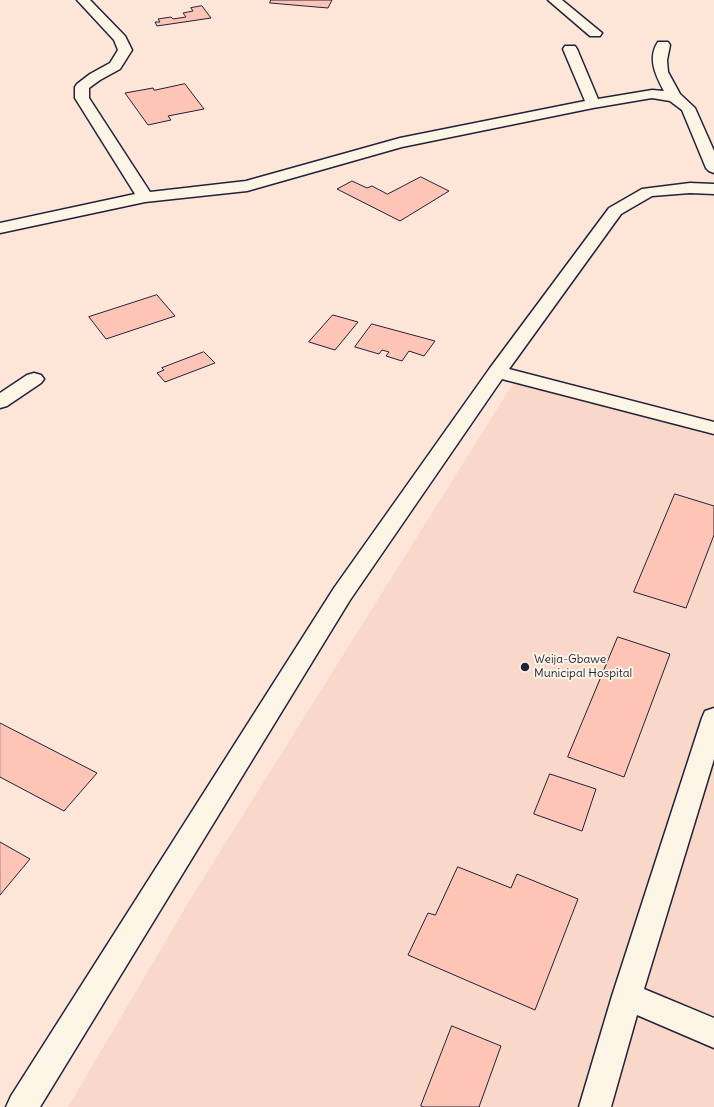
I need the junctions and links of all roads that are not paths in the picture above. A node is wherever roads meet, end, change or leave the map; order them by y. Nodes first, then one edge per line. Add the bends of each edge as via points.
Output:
1 (83, 0) edge
2 (554, 0) edge
3 (595, 33) dead end
4 (663, 45) dead end
5 (570, 49) dead end
6 (674, 97) junction
7 (593, 104) junction
8 (714, 168) edge
9 (714, 189) edge
10 (145, 197) junction
11 (0, 228) edge
12 (497, 372) junction
13 (34, 379) dead end
14 (0, 402) edge
15 (714, 428) edge
16 (714, 718) edge
17 (627, 996) junction
18 (714, 1033) edge
19 (22, 1107) edge
20 (595, 1107) edge

1 - 10 street via 120,39 125,50 116,66 82,87 82,98
2 - 3 street
4 - 6 street via 659,65 661,74
5 - 7 street
6 - 7 street via 652,94
6 - 8 street via 688,108
7 - 10 street via 400,143 247,186
9 - 12 street via 690,188 648,192 615,211
10 - 11 street
12 - 15 street
12 - 19 street via 342,594
13 - 14 street
16 - 17 street
17 - 18 street
17 - 20 street

